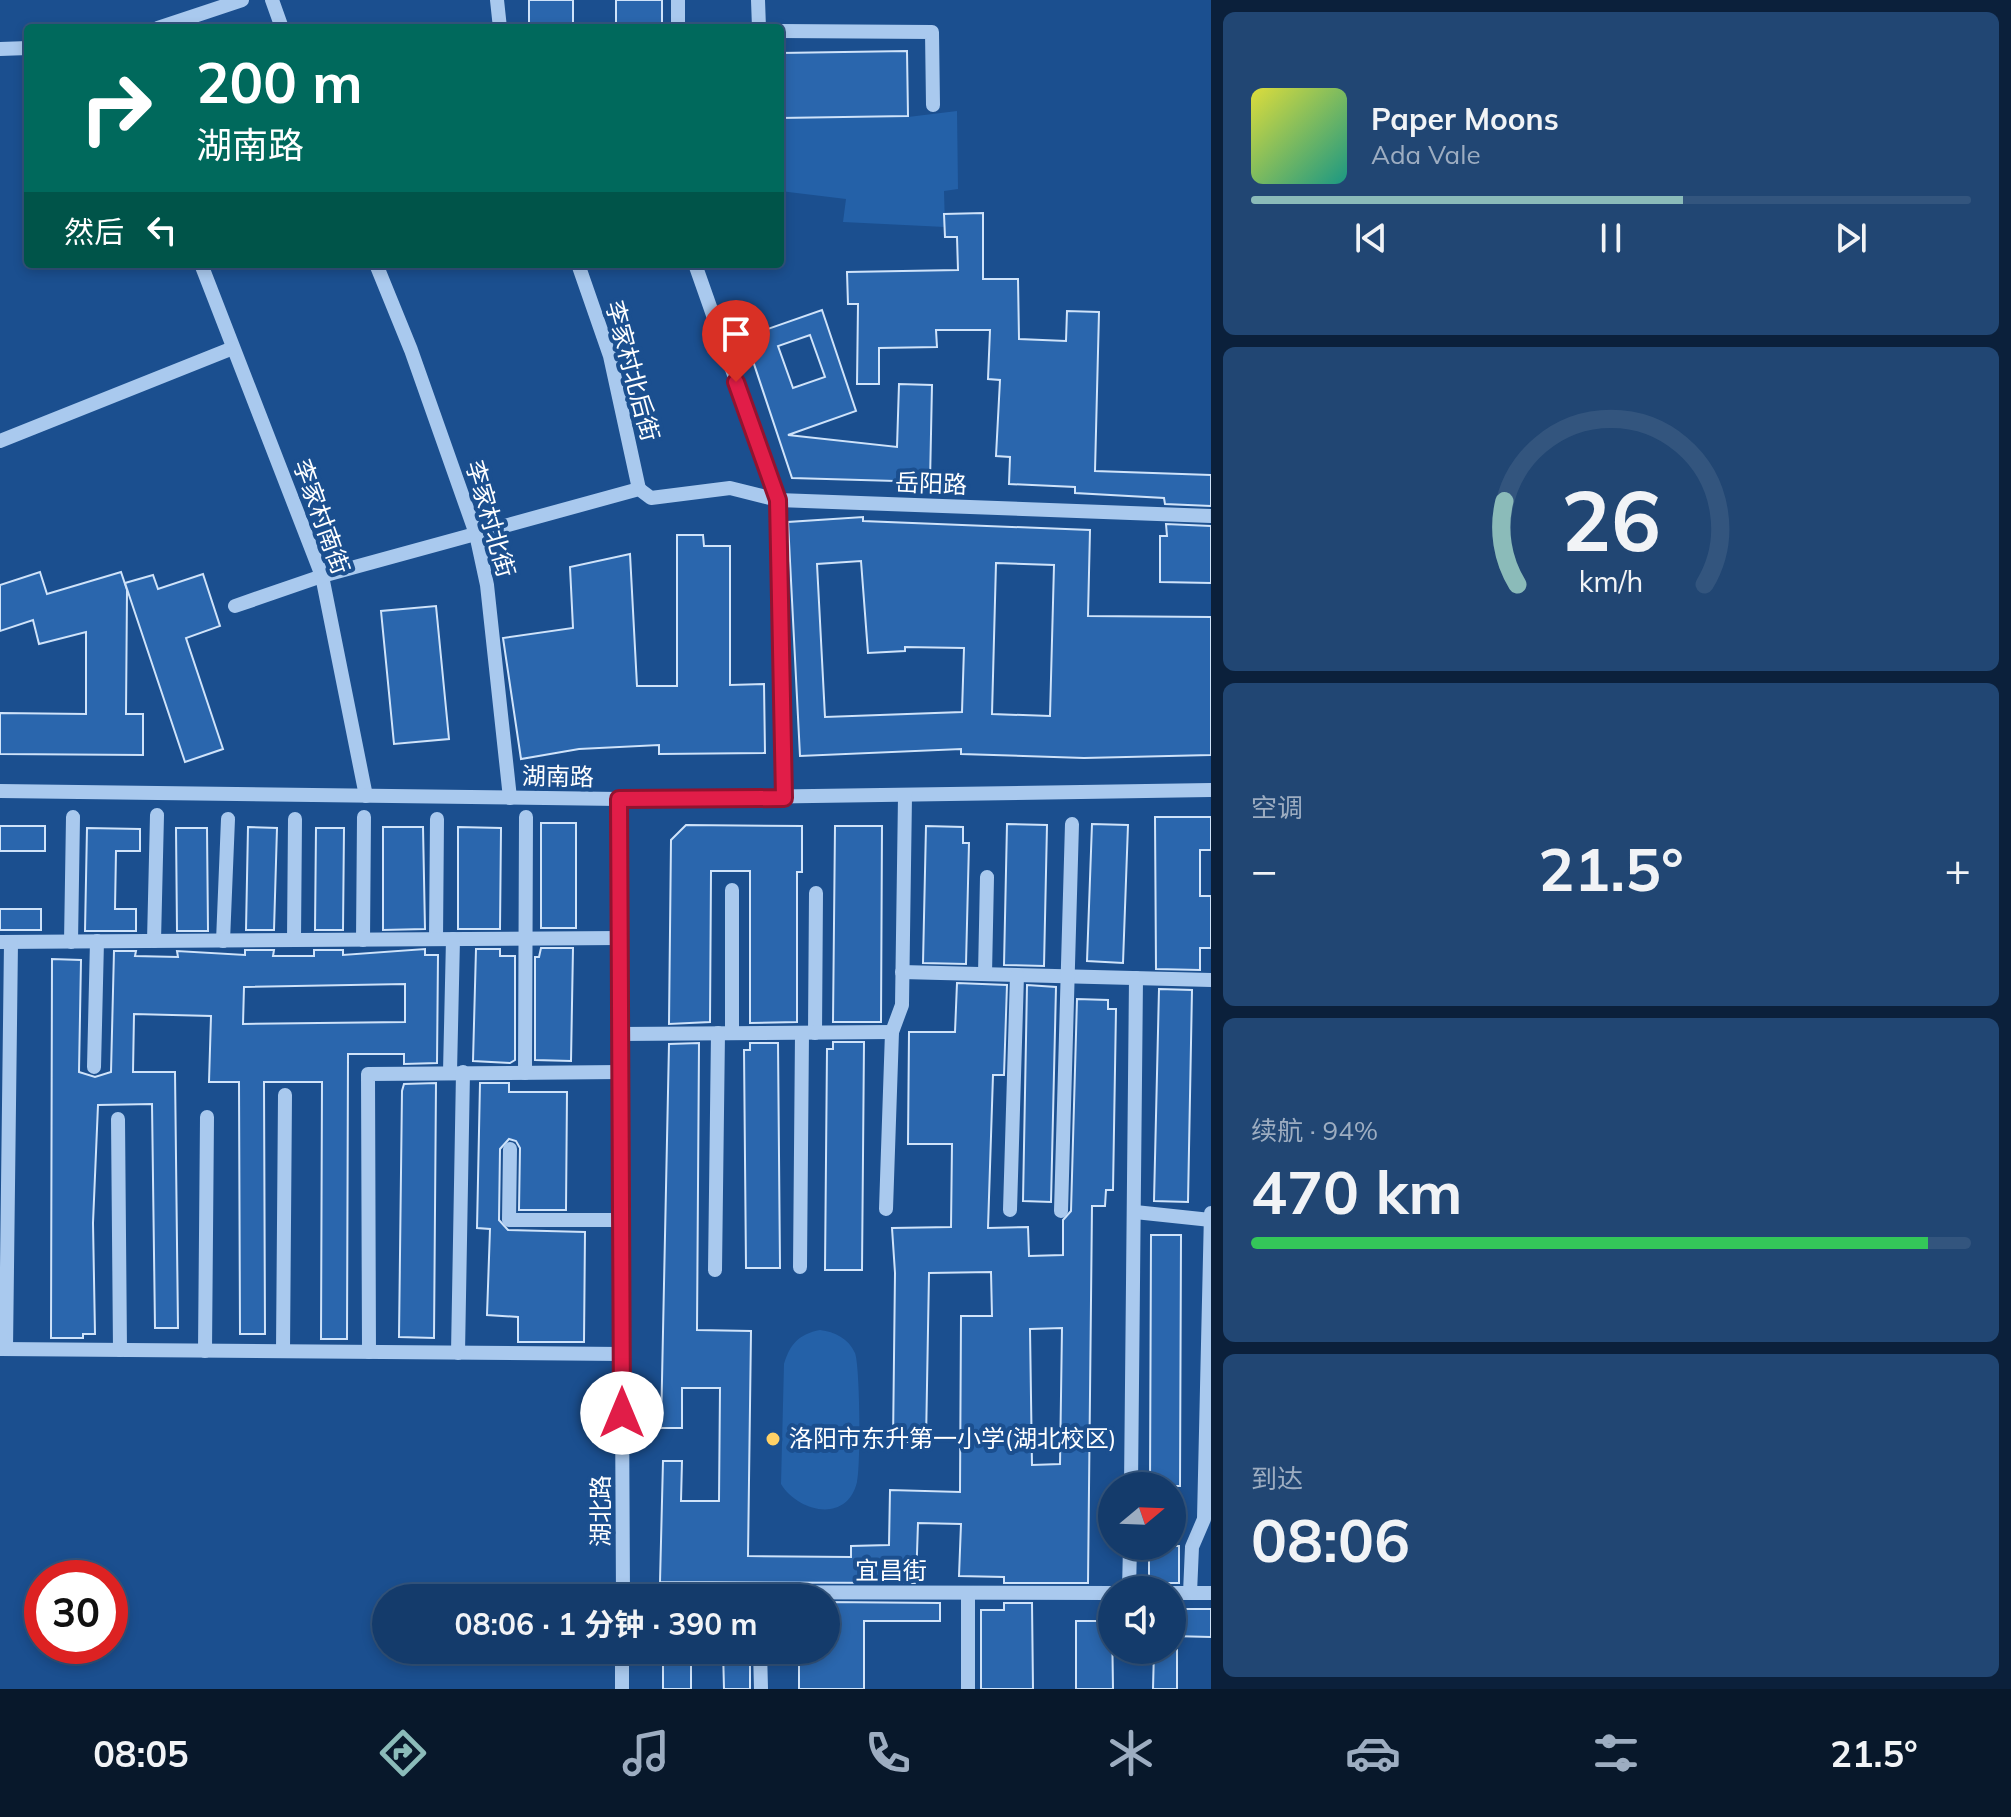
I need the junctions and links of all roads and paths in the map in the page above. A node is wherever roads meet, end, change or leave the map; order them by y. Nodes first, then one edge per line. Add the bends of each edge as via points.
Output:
1 (242, 0) edge
2 (272, 0) edge
3 (497, 0) edge
4 (678, 0) edge
5 (758, 0) edge
6 (170, 24) edge
7 (281, 24) edge
8 (500, 24) edge
9 (678, 24) edge
10 (759, 24) edge
11 (784, 31) edge
12 (24, 48) edge
13 (0, 49) edge
14 (933, 105) dead end
15 (203, 268) edge
16 (378, 268) edge
17 (579, 268) edge
18 (696, 268) edge
19 (233, 348) junction
20 (0, 441) edge
21 (645, 494) junction
22 (778, 500) junction
23 (1211, 516) edge
24 (476, 534) junction
25 (322, 576) junction
26 (235, 606) dead end
27 (1211, 790) edge
28 (0, 791) edge
29 (366, 796) junction
30 (905, 796) junction
31 (510, 798) junction
32 (784, 798) junction
33 (619, 799) junction
34 (157, 815) dead end
35 (73, 817) dead end
36 (364, 817) dead end
37 (526, 817) dead end
38 (228, 819) dead end
39 (295, 819) dead end
40 (437, 819) dead end
41 (1072, 824) dead end
42 (987, 877) dead end
43 (732, 890) dead end
44 (816, 893) dead end
45 (620, 938) junction
46 (436, 939) junction
47 (453, 939) junction
48 (527, 939) junction
49 (294, 940) junction
50 (363, 940) junction
51 (97, 941) junction
52 (154, 941) junction
53 (223, 941) junction
54 (5, 942) edge
55 (71, 942) junction
56 (902, 972) junction
57 (985, 974) junction
58 (1017, 975) junction
59 (1067, 976) junction
60 (1136, 978) junction
61 (1211, 980) edge
62 (892, 1032) junction
63 (725, 1033) junction
64 (809, 1033) junction
65 (620, 1034) junction
66 (94, 1067) dead end
67 (456, 1072) junction
68 (621, 1072) junction
69 (525, 1073) junction
70 (285, 1095) dead end
71 (207, 1117) dead end
72 (118, 1119) dead end
73 (510, 1149) dead end
74 (886, 1209) dead end
75 (1010, 1210) dead end
76 (1061, 1211) dead end
77 (1135, 1212) junction
78 (1211, 1213) edge
79 (621, 1220) junction
80 (1211, 1220) edge
81 (800, 1267) dead end
82 (715, 1270) dead end
83 (3, 1349) edge
84 (120, 1350) junction
85 (205, 1351) junction
86 (283, 1351) junction
87 (369, 1352) junction
88 (458, 1353) junction
89 (622, 1354) junction
90 (1210, 1390) edge
91 (1131, 1472) edge
92 (623, 1584) edge
93 (968, 1593) junction
94 (1098, 1593) edge
95 (1186, 1593) edge
96 (1190, 1593) junction
97 (1211, 1593) edge
98 (840, 1594) edge
99 (622, 1664) edge
100 (760, 1664) edge
101 (622, 1689) edge
102 (761, 1689) edge
103 (968, 1689) edge

1 - 6 street
2 - 7 street
3 - 8 street
4 - 9 street
5 - 10 street
11 - 14 street via 932,32
12 - 13 street
15 - 19 street, 李家村南街
16 - 24 street, 李家村北街
17 - 21 street, 李家村北后街 via 610,356
18 - 22 street
19 - 20 street
19 - 25 street, 李家村南街
21 - 22 street, 岳阳路 via 730,488
21 - 24 street, 岳阳路
22 - 23 street, 岳阳路
22 - 32 street
24 - 25 street, 岳阳路
24 - 31 street, 李家村北街 via 487,585
25 - 26 street, 岳阳路
25 - 29 street, 李家村南街
27 - 30 street, 湖南路
28 - 29 street, 湖南路
29 - 31 street, 湖南路
30 - 32 street, 湖南路
30 - 56 street
31 - 33 street, 湖南路
32 - 33 street, 湖南路
33 - 45 street, 湖北路
34 - 52 street
35 - 55 street
36 - 50 street
37 - 48 street
38 - 53 street
39 - 49 street
40 - 46 street
41 - 59 street
42 - 57 street
43 - 63 street
44 - 64 street
45 - 48 street
45 - 65 street, 湖北路
46 - 47 street
46 - 50 street
47 - 48 street
47 - 67 street
48 - 69 street
49 - 50 street
49 - 53 street
51 - 52 street
51 - 55 street
51 - 66 street
52 - 53 street
54 - 55 street
54 - 83 street
56 - 57 street
56 - 62 street via 902,1005
57 - 58 street
58 - 59 street
58 - 75 street
59 - 60 street
59 - 76 street
60 - 61 street
60 - 77 street
62 - 64 street
62 - 74 street
63 - 64 street
63 - 65 street
63 - 82 street
64 - 81 street
65 - 68 street, 湖北路
67 - 69 street
67 - 87 street via 368,1074
67 - 88 street
68 - 69 street
68 - 79 street, 湖北路
70 - 86 street
71 - 85 street
72 - 84 street
73 - 79 street via 509,1220
77 - 80 street
77 - 91 street
78 - 80 street
79 - 89 street, 湖北路
80 - 90 street
83 - 84 street
84 - 85 street
85 - 86 street
86 - 87 street
87 - 88 street
88 - 89 street
89 - 92 street, 湖北路
90 - 96 street via 1204,1519 1192,1547
93 - 94 street, 宜昌街
93 - 98 street, 宜昌街
93 - 103 street
95 - 96 street
96 - 97 street
99 - 101 street
100 - 102 street

